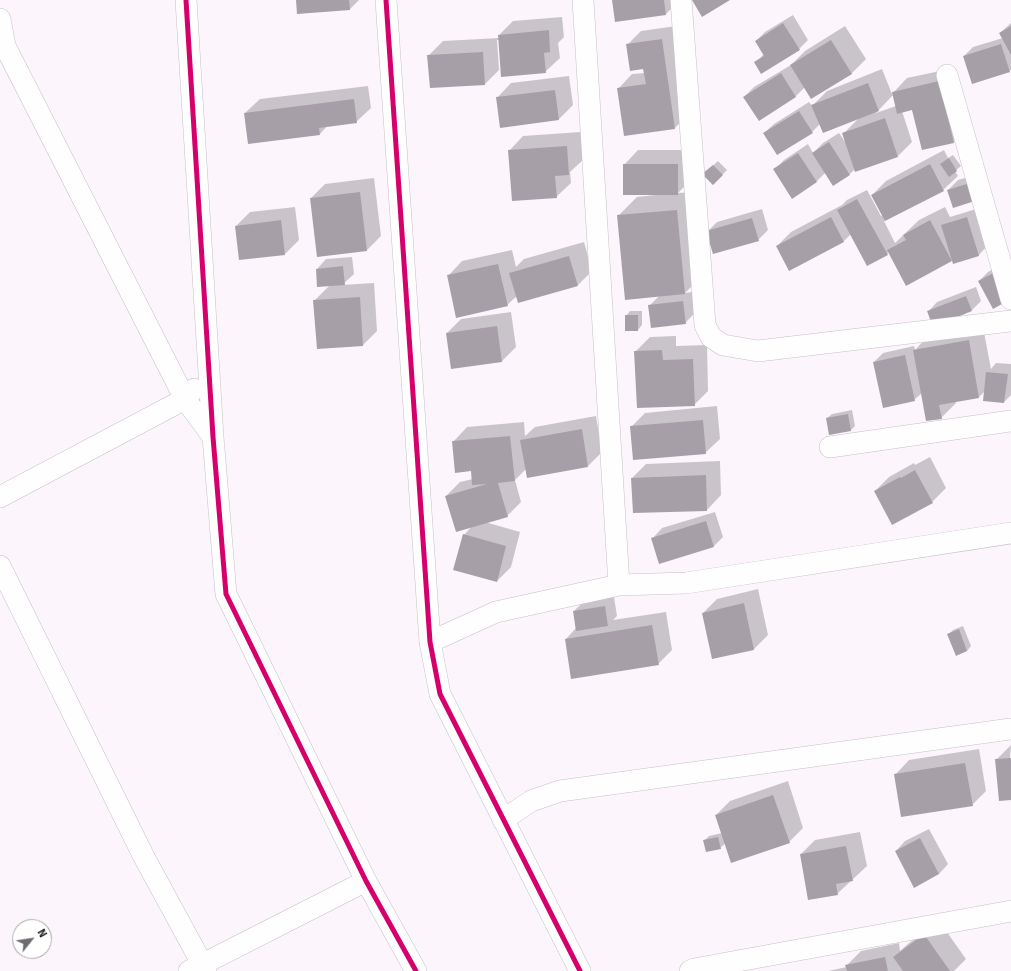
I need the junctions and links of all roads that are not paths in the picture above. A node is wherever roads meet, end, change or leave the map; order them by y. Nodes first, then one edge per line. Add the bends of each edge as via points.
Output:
1 (186, 0) edge
2 (386, 0) edge
3 (583, 0) edge
4 (681, 0) edge
5 (0, 19) edge
6 (2, 45) edge
7 (946, 75) dead end
8 (1011, 299) edge
9 (1011, 321) edge
10 (209, 375) junction
11 (185, 399) junction
12 (1011, 421) edge
13 (213, 437) junction
14 (830, 447) dead end
15 (0, 497) edge
16 (1011, 533) edge
17 (0, 566) edge
18 (619, 585) junction
19 (430, 642) junction
20 (1011, 729) edge
21 (503, 820) junction
22 (366, 881) junction
23 (1011, 911) edge
24 (199, 969) edge
25 (416, 971) edge
26 (580, 971) edge
27 (690, 971) edge

1 - 10 street
2 - 19 street
3 - 18 street
4 - 9 street via 705,325 710,337 723,346 758,351
5 - 6 street
6 - 11 street
7 - 8 street
10 - 11 street
10 - 13 street
11 - 13 street
11 - 15 street
12 - 14 street
13 - 22 street via 226,594
16 - 18 street via 686,583
17 - 24 street
18 - 19 street via 496,612
19 - 21 street via 440,694
20 - 21 street via 560,791 532,801
21 - 26 street
22 - 24 street
22 - 25 street
23 - 27 street

